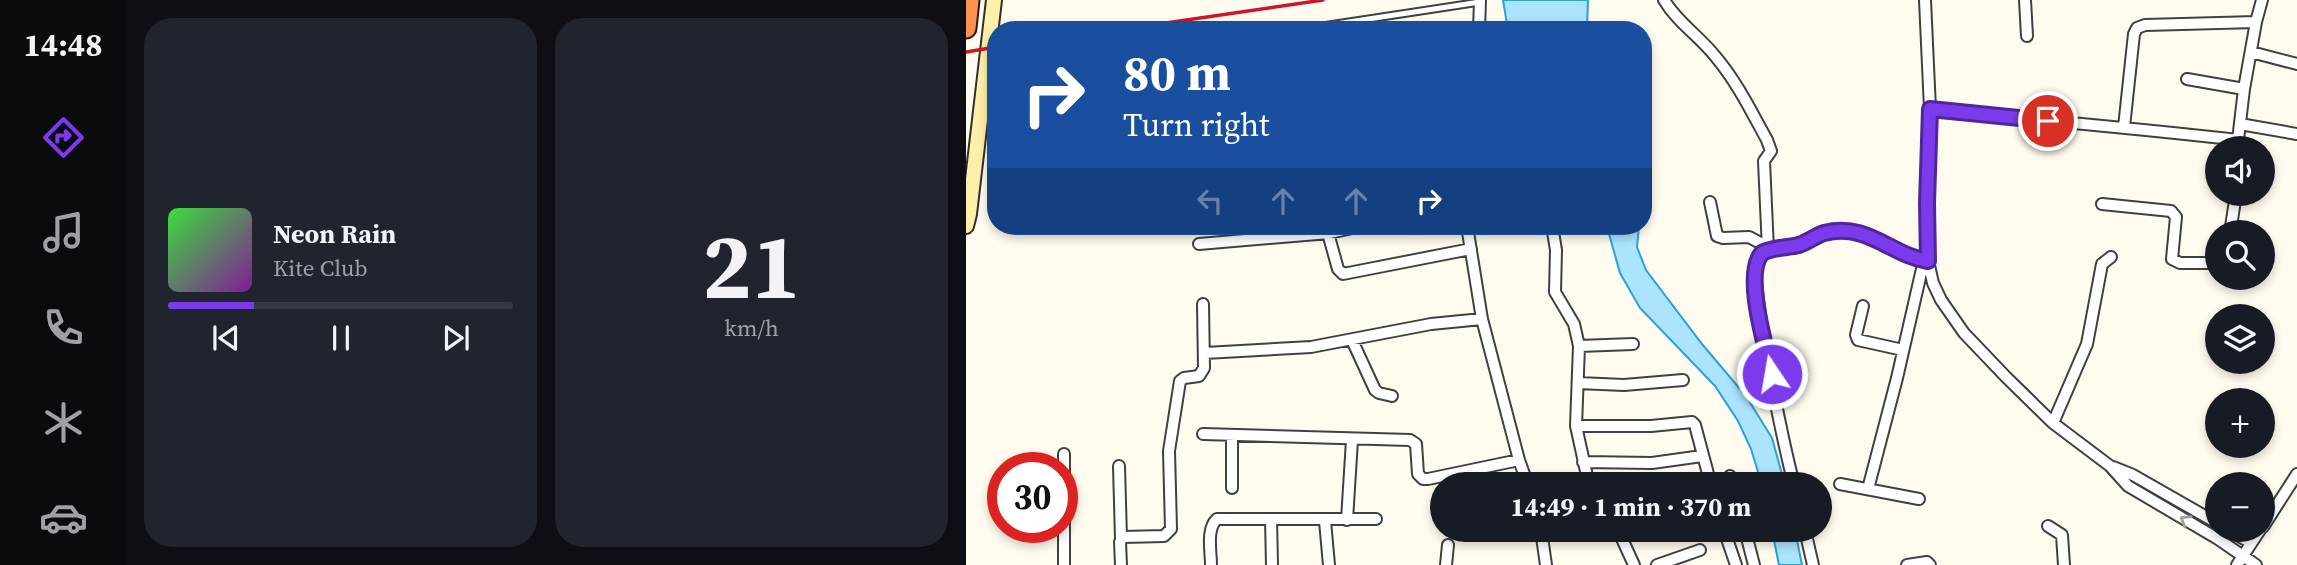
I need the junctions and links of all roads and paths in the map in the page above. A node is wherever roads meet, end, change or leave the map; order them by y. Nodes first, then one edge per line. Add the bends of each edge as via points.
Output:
1 (970, 0) edge
2 (994, 0) edge
3 (1664, 0) edge
4 (1926, 0) edge
5 (2025, 0) edge
6 (2262, 0) edge
7 (1480, 1) edge
8 (993, 21) edge
9 (1353, 21) edge
10 (1479, 21) edge
11 (2256, 22) junction
12 (966, 29) edge
13 (2027, 36) dead end
14 (2251, 52) junction
15 (2297, 64) edge
16 (2187, 79) dead end
17 (2244, 89) junction
18 (987, 108) edge
19 (1930, 109) junction
20 (2240, 124) junction
21 (2124, 127) junction
22 (2297, 134) edge
23 (2239, 136) edge
24 (2205, 139) edge
25 (1710, 202) dead end
26 (2102, 204) dead end
27 (966, 226) edge
28 (1276, 235) edge
29 (1330, 235) edge
30 (1469, 235) edge
31 (1554, 235) edge
32 (1199, 244) dead end
33 (1471, 249) junction
34 (1768, 249) junction
35 (2111, 257) dead end
36 (1926, 261) junction
37 (2205, 263) edge
38 (1203, 304) dead end
39 (1863, 306) dead end
40 (1482, 319) junction
41 (1352, 340) junction
42 (1633, 344) dead end
43 (1579, 346) junction
44 (1903, 350) junction
45 (1205, 353) junction
46 (1683, 380) dead end
47 (1578, 383) junction
48 (1392, 396) dead end
49 (2053, 423) junction
50 (1576, 426) junction
51 (1203, 434) dead end
52 (1232, 435) junction
53 (1352, 440) junction
54 (1702, 456) junction
55 (1519, 460) junction
56 (1583, 462) junction
57 (1119, 466) dead end
58 (2110, 466) junction
59 (1523, 472) edge
60 (1586, 472) edge
61 (1706, 472) edge
62 (1791, 472) edge
63 (2297, 474) edge
64 (1840, 484) dead end
65 (1232, 488) dead end
66 (1868, 489) junction
67 (1919, 499) dead end
68 (2275, 507) edge
69 (2205, 516) edge
70 (1271, 519) junction
71 (1376, 519) dead end
72 (1325, 520) junction
73 (1348, 520) junction
74 (2048, 526) dead end
75 (1122, 539) junction
76 (1543, 542) edge
77 (1623, 542) edge
78 (1728, 542) edge
79 (1748, 542) edge
80 (1808, 542) edge
81 (1063, 543) edge
82 (2251, 543) edge
83 (1448, 545) dead end
84 (1700, 550) dead end
85 (2240, 560) edge
86 (1063, 565) edge
87 (1121, 565) edge
88 (1211, 565) edge
89 (1272, 565) edge
90 (1329, 565) edge
91 (1446, 565) edge
92 (1546, 565) edge
93 (1634, 565) edge
94 (1657, 565) edge
95 (1736, 565) edge
96 (1754, 565) edge
97 (1813, 565) edge
98 (1907, 565) edge
99 (1930, 565) edge
100 (2064, 565) edge
101 (2256, 565) edge

1 - 12 highway
2 - 8 street
3 - 34 street via 1729,73 1767,140 1771,151 1763,161
4 - 19 street
5 - 13 street
6 - 11 street
7 - 9 lane
7 - 10 street
11 - 14 street
11 - 21 street via 2144,24 2137,28
14 - 15 street
14 - 17 street
16 - 17 street
17 - 20 street
18 - 27 street
19 - 21 street
19 - 36 street
20 - 22 street
20 - 23 street
21 - 24 street
25 - 34 street via 1717,236 1749,237
26 - 37 street via 2171,211 2176,217 2172,259
28 - 32 street
29 - 33 street via 1343,274
30 - 33 street
31 - 43 street via 1555,292 1574,324
33 - 40 street
34 - 36 street via 1841,231 1870,236
34 - 62 street via 1755,268 1758,312
35 - 49 street via 2102,264 2087,344
36 - 44 street
36 - 49 street via 1941,300 1958,325
38 - 45 street
39 - 44 street via 1858,340
40 - 41 street via 1410,327
40 - 55 street
41 - 45 street
41 - 48 street via 1375,390
42 - 43 street
43 - 47 street
44 - 66 street
45 - 75 street via 1202,374 1184,378 1178,385 1169,451 1171,529 1164,536
46 - 47 street
47 - 50 street
49 - 58 street
50 - 54 street via 1692,422
50 - 56 street
51 - 52 street
52 - 53 street
52 - 65 street
53 - 55 street via 1414,442 1417,471 1428,479
53 - 73 street
54 - 56 street via 1652,463
54 - 61 street
55 - 59 street
56 - 60 street
57 - 75 street
58 - 69 street
85 -> 58 street via 2128,486
63 - 68 street
64 - 66 street
66 - 67 street
70 - 72 street
70 - 88 street via 1215,520
70 - 89 street
71 - 73 street
72 - 73 street
72 - 90 street
74 - 100 street via 2062,535
75 - 87 street
76 - 92 street
77 - 93 street
78 - 95 street
79 - 96 street
80 - 97 street
81 - 86 street
82 - 85 street
83 - 91 street
84 - 94 street
85 - 101 street
98 - 99 street via 1925,561

